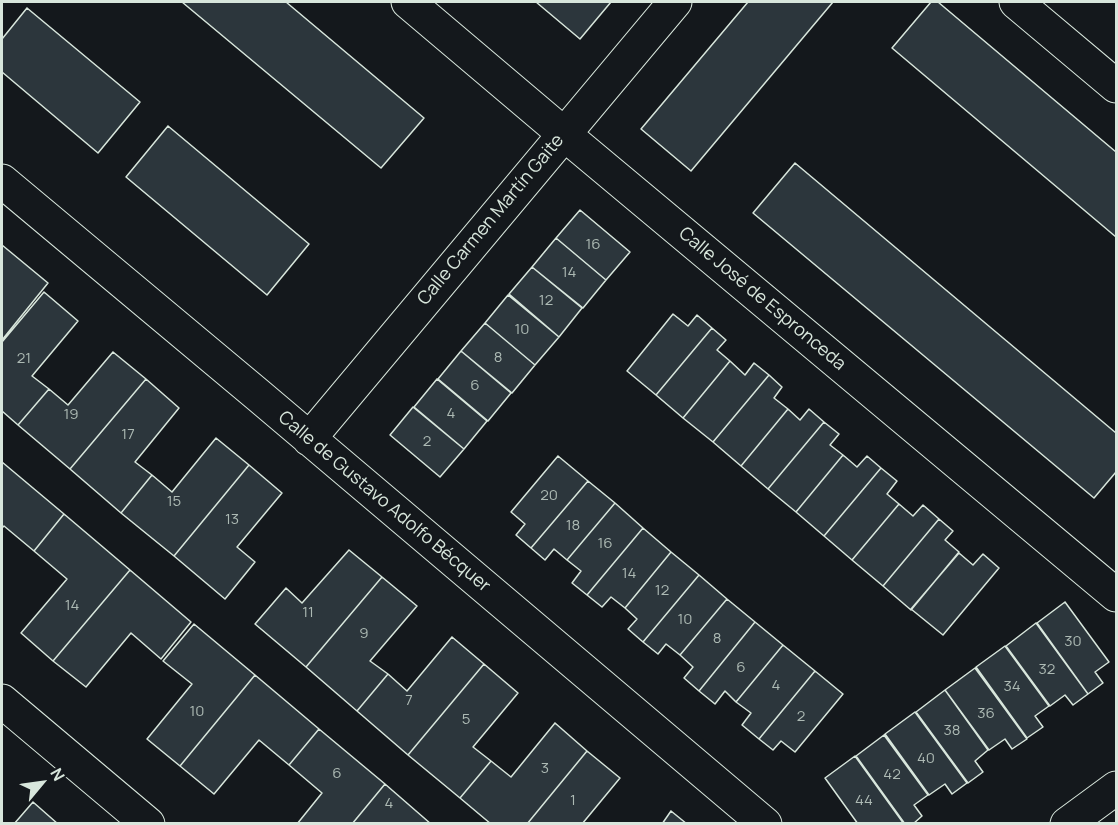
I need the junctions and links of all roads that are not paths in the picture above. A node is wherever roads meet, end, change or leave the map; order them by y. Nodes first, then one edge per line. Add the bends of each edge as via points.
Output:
1 (408, 2) edge
2 (675, 2) edge
3 (1016, 2) edge
4 (1116, 86) edge
5 (564, 134) junction
6 (2, 181) edge
7 (309, 439) junction
8 (1116, 595) edge
9 (2, 701) edge
10 (1116, 788) edge
11 (148, 824) edge
12 (765, 824) edge
13 (1067, 824) edge

1 - 5 street, Calle José de Espronceda
2 - 5 street, Calle Carmen Martín Gaite
3 - 4 street
5 - 7 street, Calle Carmen Martín Gaite
5 - 8 street, Calle José de Espronceda
6 - 7 street, Calle de Gustavo Adolfo Bécquer
7 - 12 street, Calle de Gustavo Adolfo Bécquer
9 - 11 street
10 - 13 street

